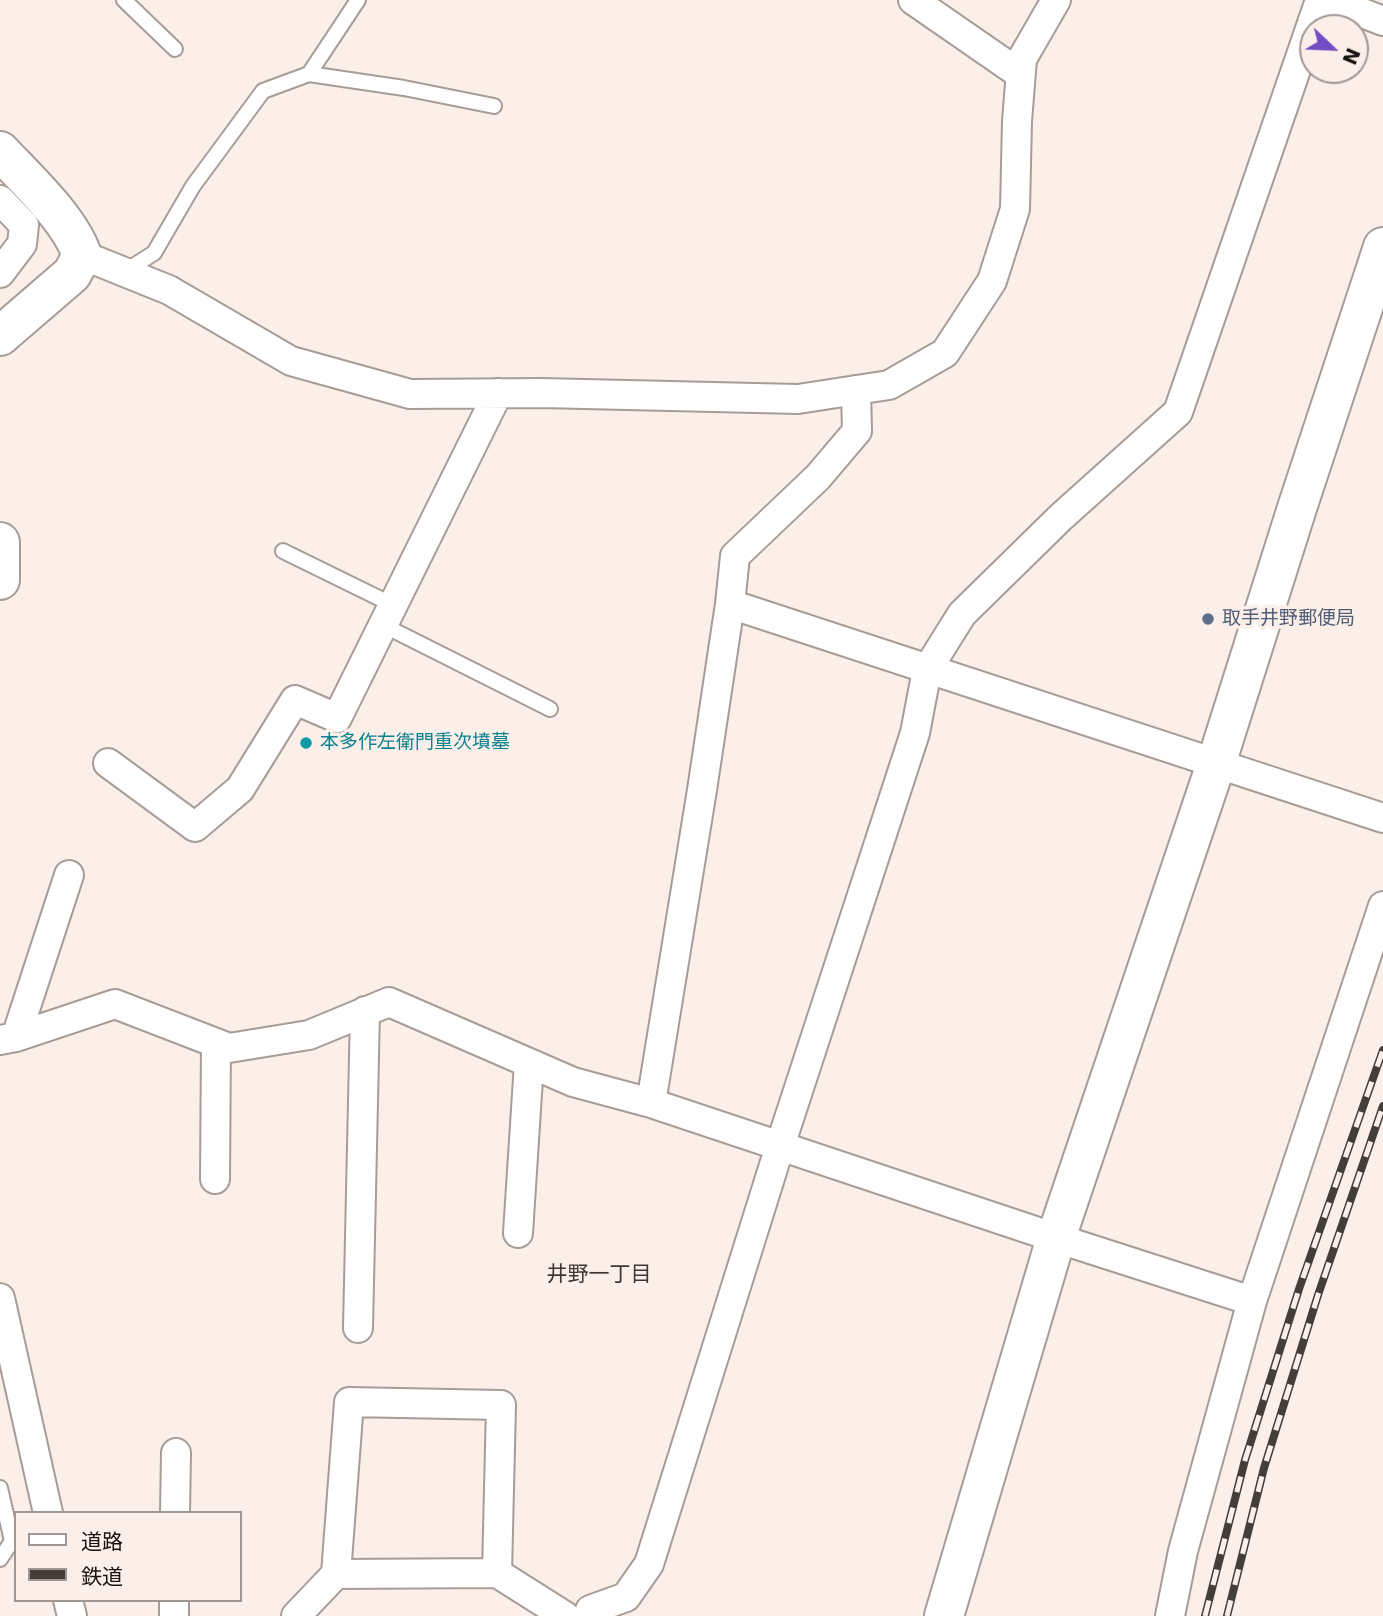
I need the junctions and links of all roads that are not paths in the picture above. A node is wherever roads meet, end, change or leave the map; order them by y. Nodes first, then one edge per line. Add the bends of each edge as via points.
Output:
1 (124, 0) edge
2 (358, 0) edge
3 (913, 0) edge
4 (1056, 0) edge
5 (1320, 0) edge
6 (1329, 0) edge
7 (1383, 21) edge
8 (174, 49) dead end
9 (1020, 74) junction
10 (309, 75) junction
11 (494, 106) dead end
12 (0, 151) edge
13 (0, 200) edge
14 (1383, 247) edge
15 (82, 255) junction
16 (124, 272) junction
17 (0, 273) edge
18 (0, 336) edge
19 (856, 390) junction
20 (498, 393) junction
21 (0, 542) edge
22 (283, 551) dead end
23 (0, 580) edge
24 (730, 604) junction
25 (388, 615) junction
26 (927, 670) junction
27 (550, 709) dead end
28 (108, 763) dead end
29 (1216, 764) junction
30 (1383, 818) edge
31 (69, 875) dead end
32 (1383, 906) edge
33 (365, 1011) junction
34 (8, 1038) edge
35 (216, 1043) junction
36 (529, 1063) junction
37 (651, 1103) junction
38 (780, 1146) junction
39 (215, 1180) dead end
40 (518, 1233) dead end
41 (1056, 1238) junction
42 (0, 1298) edge
43 (1252, 1301) junction
44 (358, 1328) dead end
45 (176, 1453) dead end
46 (0, 1488) edge
47 (48, 1511) edge
48 (175, 1511) edge
49 (0, 1559) edge
50 (497, 1573) junction
51 (336, 1574) junction
52 (579, 1615) edge
53 (296, 1616) edge
54 (944, 1616) edge
55 (1170, 1616) edge

1 - 8 lane
2 - 10 lane
3 - 9 street
4 - 9 street via 1022,59
5 - 26 street via 1178,412 1060,517 962,614
6 - 7 street
9 - 19 street via 1015,209 992,281 944,354 889,385
10 - 11 lane
10 - 16 lane via 263,91 193,186 154,253
12 - 15 street via 58,214
13 - 17 street via 24,225 22,244
14 - 29 street
15 - 16 street
15 - 18 street via 72,274
16 - 20 street via 169,290 291,361 410,394
19 - 20 street via 798,399
19 - 24 street via 857,431 818,477 735,556
20 - 25 street
21 - 23 street
22 - 25 lane
24 - 26 street
24 - 37 street
25 - 27 lane
25 - 28 street via 337,718 295,700 240,789 195,827
26 - 29 street
26 - 38 street via 915,733
29 - 30 street
29 - 41 street
31 - 34 street
32 - 43 street
33 - 35 street via 309,1035 229,1048
33 - 36 street via 389,1002
33 - 44 street
34 - 35 street via 115,1004
35 - 39 street
36 - 37 street via 573,1082
36 - 40 street
37 - 38 street
38 - 41 street
38 - 52 street via 649,1564 626,1597
41 - 43 street
41 - 54 street
42 - 47 street
43 - 55 street via 1183,1551
45 - 48 street
46 - 49 lane via 12,1541
50 - 51 street
50 - 51 street via 501,1405 349,1402
50 - 52 street
51 - 53 street

